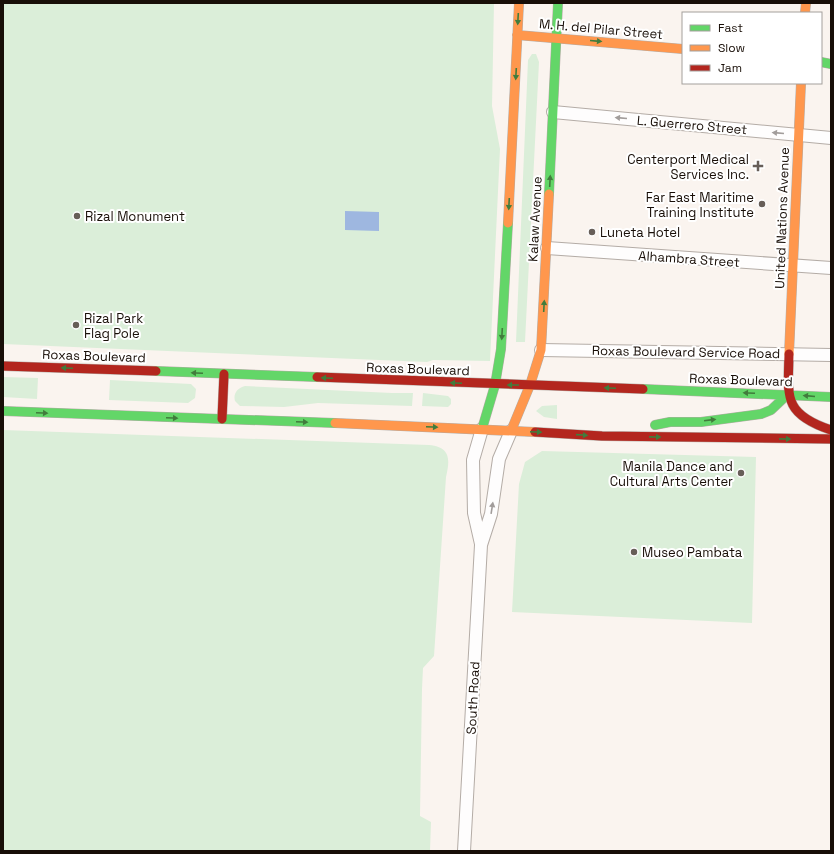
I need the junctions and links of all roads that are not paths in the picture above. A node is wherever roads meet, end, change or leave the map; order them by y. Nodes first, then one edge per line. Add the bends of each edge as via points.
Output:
1 (519, 3) edge
2 (558, 3) edge
3 (518, 35) junction
4 (557, 38) junction
5 (682, 49) edge
6 (801, 84) edge
7 (553, 112) junction
8 (799, 135) junction
9 (831, 138) edge
10 (547, 248) junction
11 (793, 266) junction
12 (831, 268) edge
13 (541, 350) junction
14 (789, 354) junction
15 (831, 355) edge
16 (3, 366) edge
17 (224, 374) junction
18 (495, 385) junction
19 (530, 385) junction
20 (788, 394) junction
21 (831, 397) edge
22 (3, 411) edge
23 (222, 419) junction
24 (482, 429) junction
25 (831, 430) edge
26 (511, 431) junction
27 (602, 436) junction
28 (831, 439) edge
29 (481, 546) junction
30 (464, 851) edge

1 -> 3 main road, Kalaw Avenue
2 - 4 main road, Kalaw Avenue
3 - 4 main road, M. H. del Pilar Street
3 -> 18 main road, Kalaw Avenue via 501,349
4 -> 5 main road, M. H. del Pilar Street
4 - 7 main road, Kalaw Avenue
6 - 8 main road, United Nations Avenue
8 -> 7 street, L. Guerrero Street
10 -> 7 main road, Kalaw Avenue
8 - 9 street, L. Guerrero Street
8 - 11 main road, United Nations Avenue
10 - 11 street, Alhambra Street
13 -> 10 main road, Kalaw Avenue
11 - 12 street, Alhambra Street
11 - 14 main road, United Nations Avenue
13 - 14 street, Roxas Boulevard Service Road
13 - 19 main road, Kalaw Avenue
14 - 15 street, Roxas Boulevard Service Road
14 - 20 main road, United Nations Avenue
17 -> 16 main road, Roxas Boulevard
18 -> 17 main road, Roxas Boulevard
17 - 23 main road
19 -> 18 main road, Roxas Boulevard
18 - 24 main road, Kalaw Avenue
20 -> 19 main road, Roxas Boulevard
19 - 26 main road, Kalaw Avenue
21 -> 20 main road, Roxas Boulevard
20 - 25 main road via 798,413 809,421
27 -> 20 main road via 670,422 701,422 761,414 771,410
22 -> 23 main road
23 -> 24 main road
24 - 26 main road
24 - 29 street, South Road via 473,460 474,513
26 -> 27 main road
29 -> 26 street, South Road via 491,514 499,459
27 -> 28 main road
29 - 30 street, South Road

